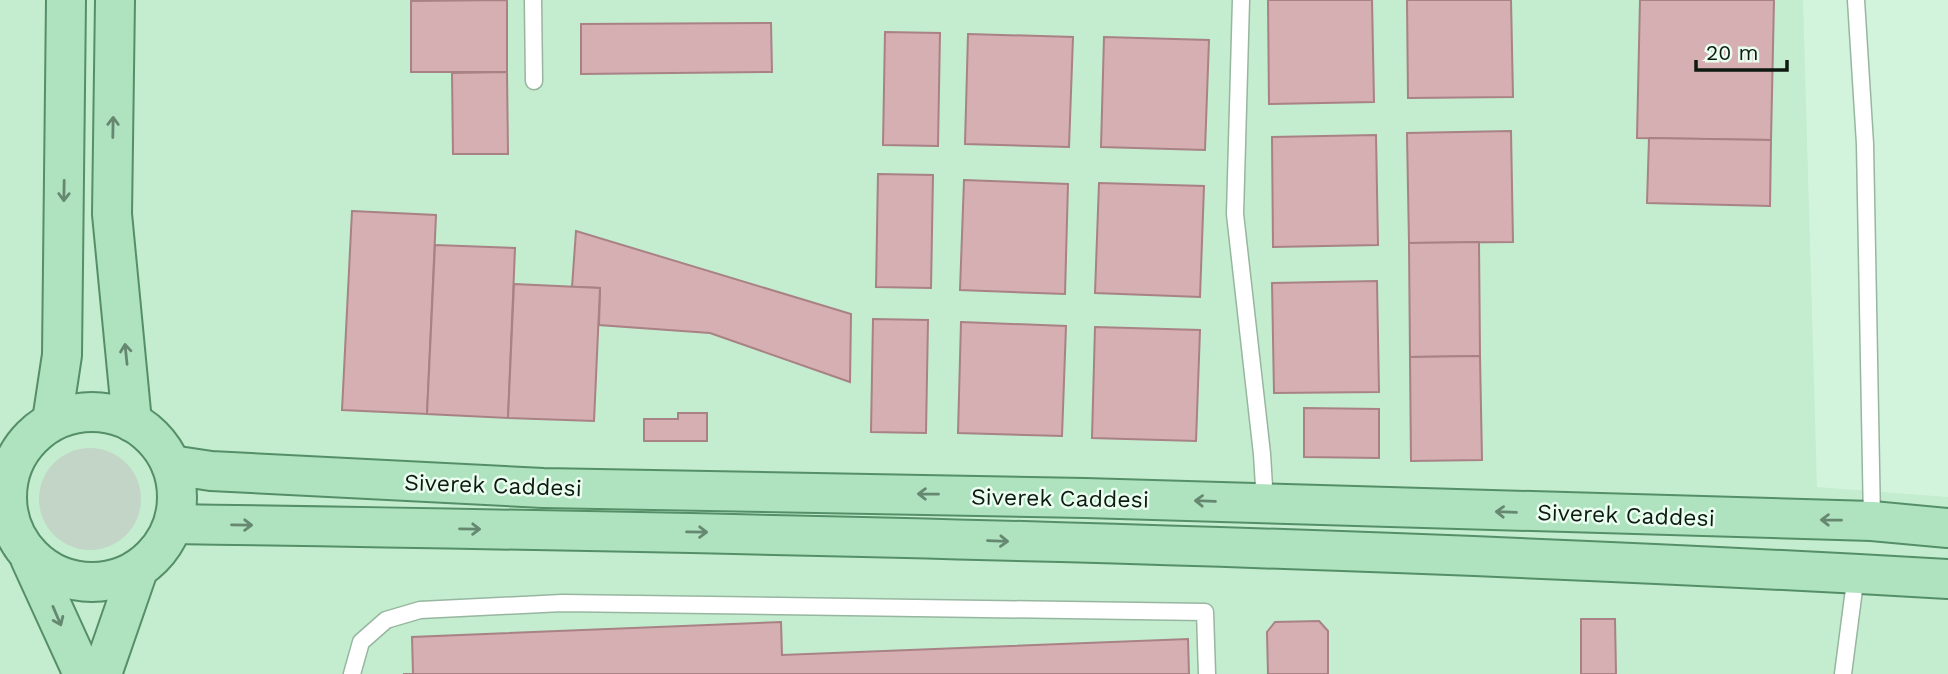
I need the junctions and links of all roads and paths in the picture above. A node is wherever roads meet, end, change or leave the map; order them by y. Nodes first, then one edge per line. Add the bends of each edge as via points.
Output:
1 (66, 0) edge
2 (115, 0) edge
3 (533, 0) edge
4 (1241, 0) edge
5 (1856, 0) edge
6 (534, 81) dead end
7 (132, 422) junction
8 (27, 435) edge
9 (171, 465) junction
10 (1265, 503) junction
11 (1872, 521) junction
12 (5, 523) edge
13 (174, 524) junction
14 (1948, 528) edge
15 (30, 558) junction
16 (138, 570) junction
17 (1856, 574) junction
18 (1948, 579) edge
19 (83, 674) edge
20 (102, 674) edge
21 (352, 674) edge
22 (1207, 674) edge
23 (1843, 674) edge

1 -> 8 main road via 62,355
7 -> 2 main road via 112,214
3 - 6 lane
4 - 10 lane via 1235,214
5 - 11 lane via 1866,144
7 - 8 main road via 104,412 77,413
7 - 9 main road via 156,440
8 - 12 main road via 7,484
10 -> 9 main road, Siverek Caddesi via 543,488 211,471
9 - 13 main road via 178,494
11 -> 10 main road, Siverek Caddesi
11 - 14 main road, Siverek Caddesi
12 - 15 main road
13 - 16 main road via 160,550
13 -> 17 main road, Siverek Caddesi via 734,533
15 - 16 main road via 52,573 80,582 110,581
15 -> 19 main road
16 - 20 main road
17 - 18 main road, Siverek Caddesi
17 - 23 lane
21 - 22 lane via 361,642 386,620 420,610 562,603 1205,612

